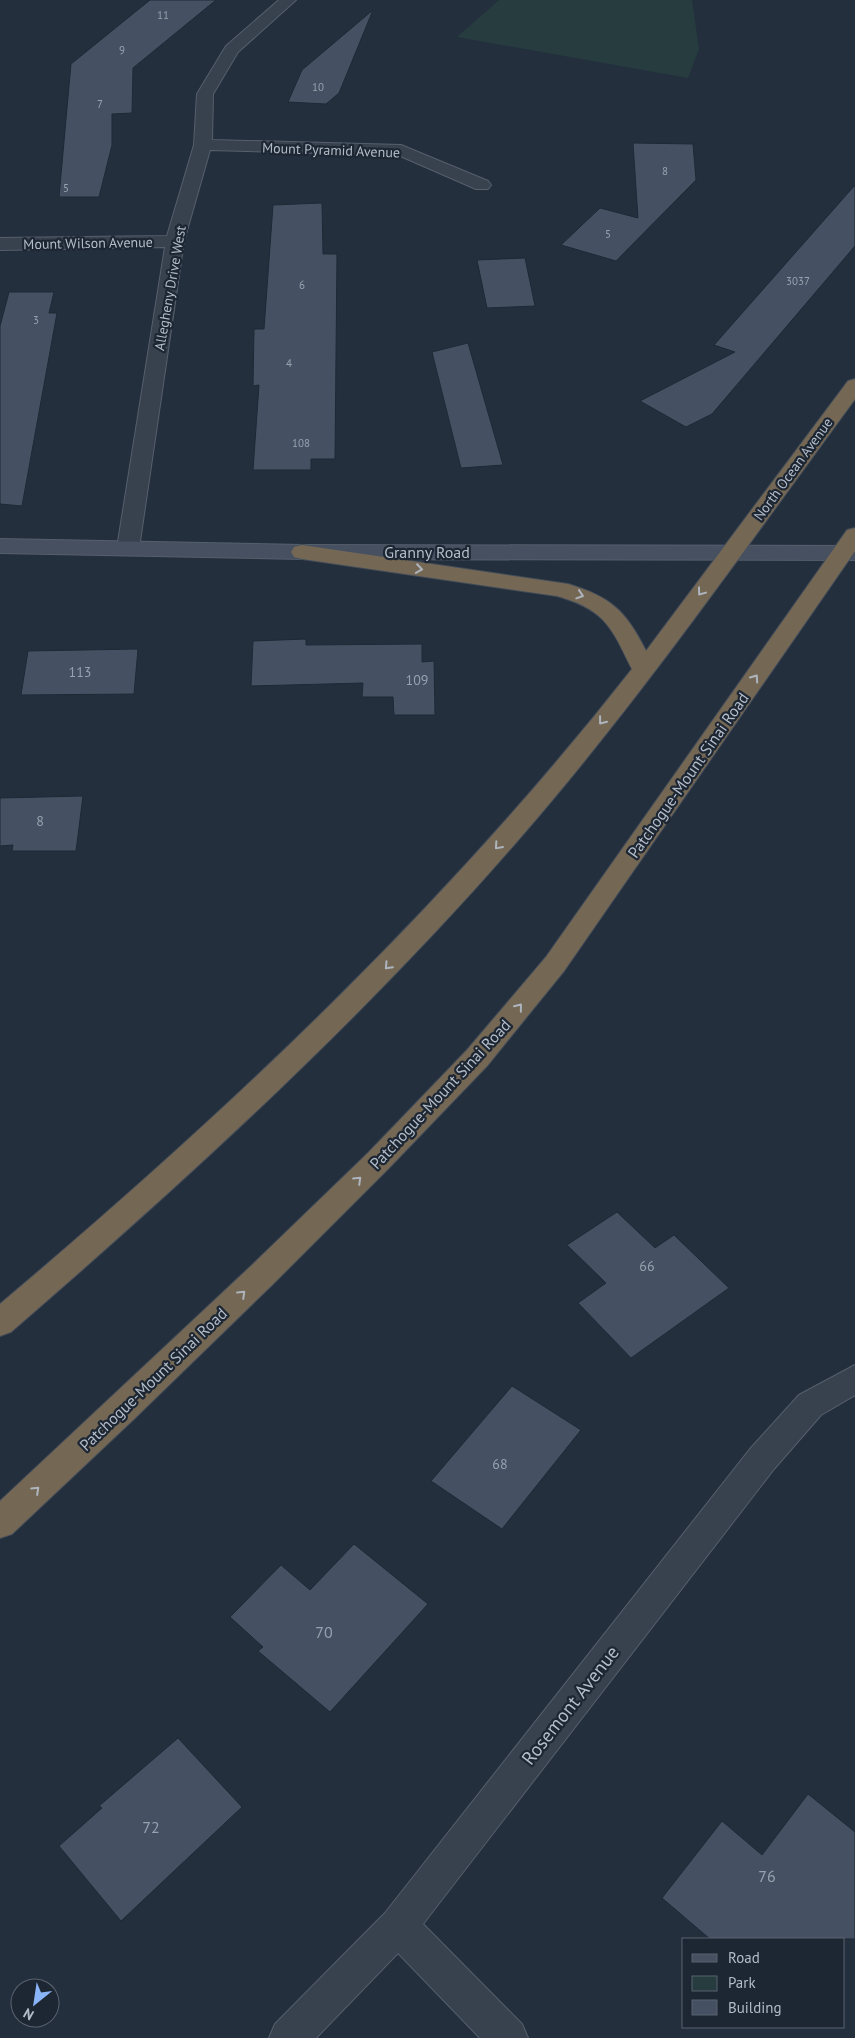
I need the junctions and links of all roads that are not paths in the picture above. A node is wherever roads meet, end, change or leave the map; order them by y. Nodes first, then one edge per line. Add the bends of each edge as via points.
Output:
1 (288, 0) edge
2 (203, 145) junction
3 (482, 184) dead end
4 (175, 241) junction
5 (0, 244) edge
6 (855, 385) edge
7 (0, 546) edge
8 (851, 547) edge
9 (128, 548) junction
10 (302, 552) junction
11 (730, 553) junction
12 (643, 669) junction
13 (0, 1323) edge
14 (855, 1379) edge
15 (0, 1523) edge
16 (398, 1926) junction
17 (289, 2038) edge
18 (508, 2038) edge

1 - 2 street, Allegheny Drive West via 232,49 205,94
2 - 3 street, Mount Pyramid Avenue via 401,150
2 - 4 street, Allegheny Drive West
4 - 5 street, Mount Wilson Avenue
4 - 9 street, Allegheny Drive West
6 - 11 highway, North Ocean Avenue
7 - 9 street, Granny Road
8 - 11 street, Granny Road
15 -> 8 highway, Patchogue-Mount Sinai Road via 262,1275 477,1058 566,948
9 - 10 street, Granny Road
10 - 11 street, Granny Road
10 -> 12 highway via 560,589 580,595 597,602 612,614 623,628
11 -> 12 highway
12 -> 13 highway via 539,798 383,972 262,1091 118,1223
14 - 16 street, Rosemont Avenue via 810,1405 762,1458
16 - 17 street, Rosemont Avenue
16 - 18 street

